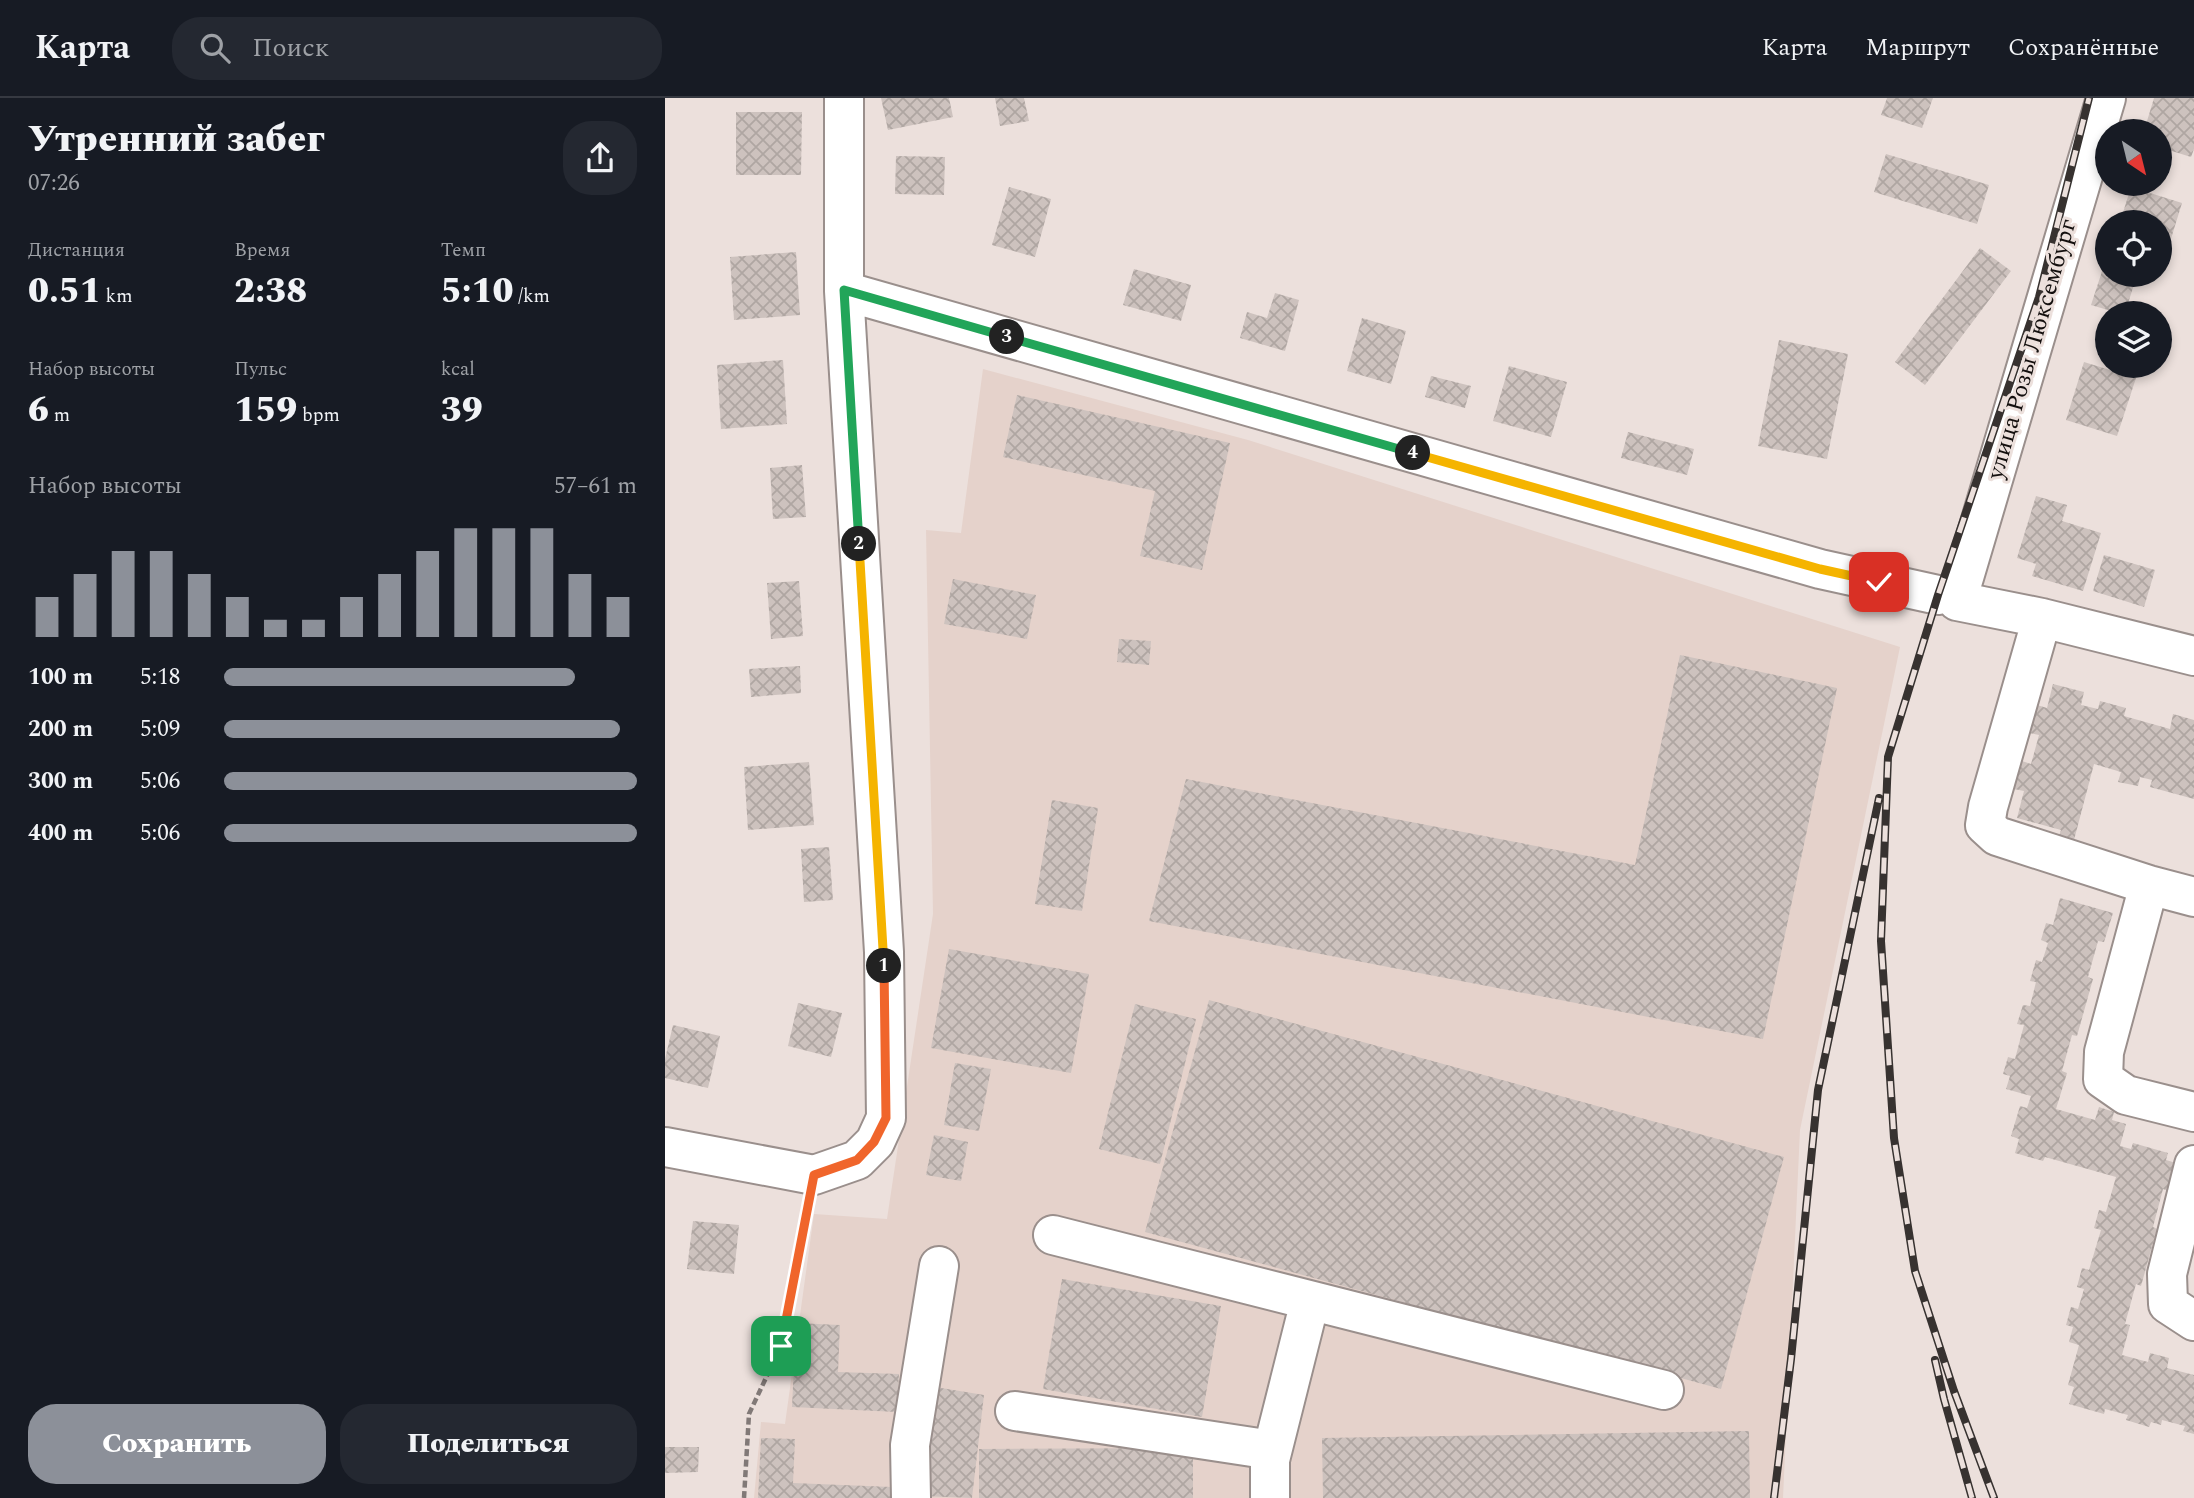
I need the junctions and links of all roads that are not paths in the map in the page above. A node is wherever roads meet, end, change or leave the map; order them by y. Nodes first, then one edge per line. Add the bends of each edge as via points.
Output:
1 (844, 98) edge
2 (2106, 98) edge
3 (844, 290) junction
4 (1947, 598) junction
5 (2042, 618) junction
6 (2194, 656) edge
7 (2149, 885) junction
8 (2194, 897) edge
9 (2194, 1112) edge
10 (665, 1147) edge
11 (2194, 1165) edge
12 (1053, 1235) dead end
13 (939, 1266) dead end
14 (1310, 1301) junction
15 (2194, 1321) edge
16 (1664, 1390) dead end
17 (1015, 1411) dead end
18 (1272, 1450) junction
19 (911, 1498) edge
20 (1270, 1498) edge

1 - 3 street
2 - 4 street, улица Розы Люксембург
3 - 4 street via 1820,569
3 - 10 street via 884,952 886,1118 874,1142 857,1160 814,1175
4 - 5 street
5 - 6 street
5 - 7 street via 1985,825 1997,836
7 - 8 street
7 - 9 street via 2104,1052 2103,1079 2126,1095
11 - 15 street via 2167,1274 2168,1304
12 - 14 street
13 - 19 street via 910,1445
14 - 16 street
14 - 18 street
17 - 18 street
18 - 20 street

